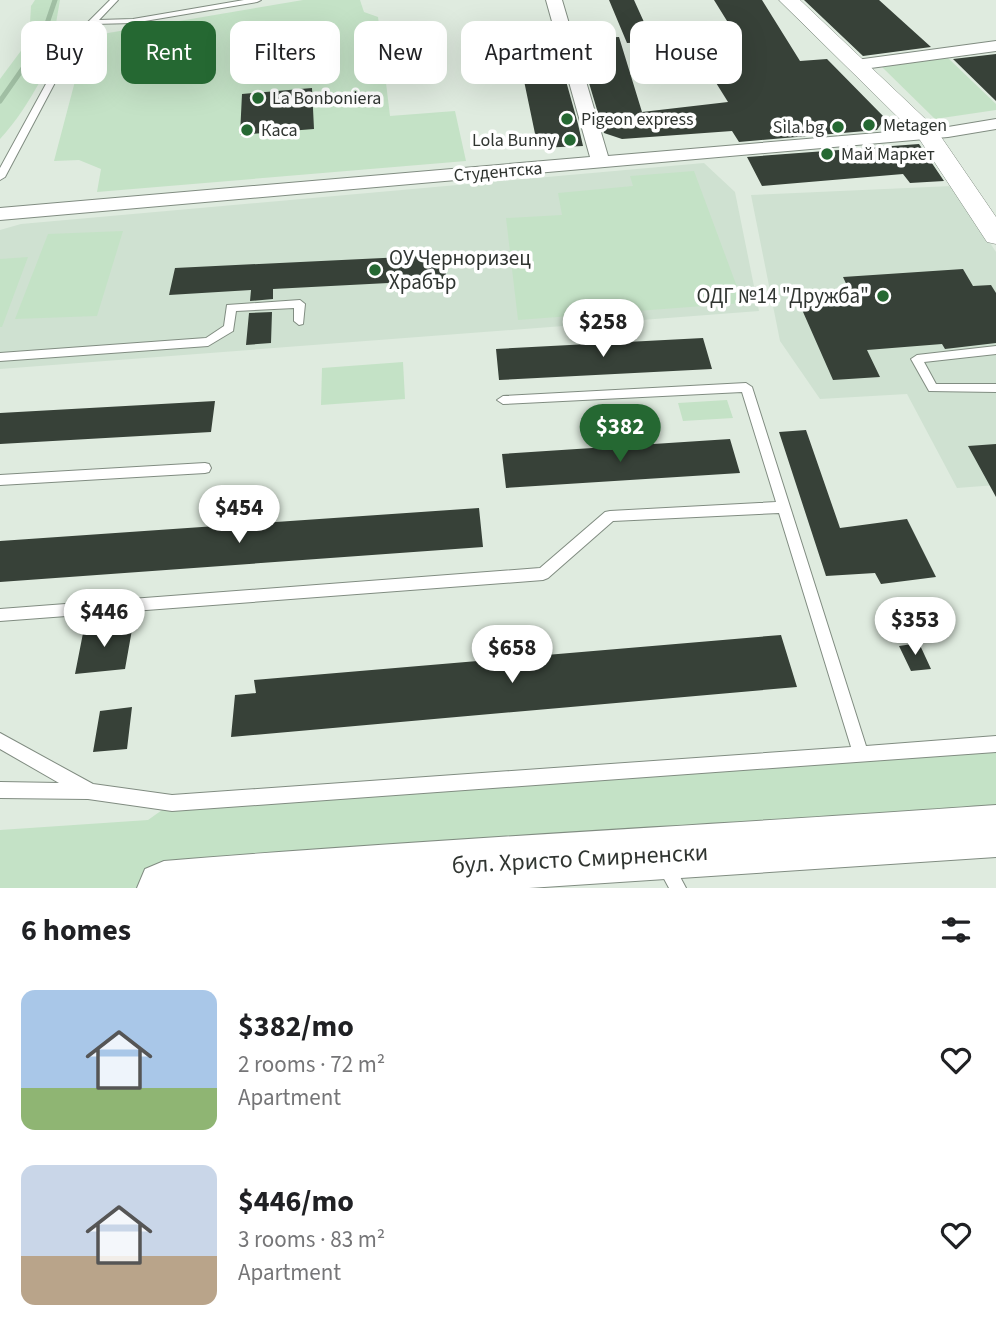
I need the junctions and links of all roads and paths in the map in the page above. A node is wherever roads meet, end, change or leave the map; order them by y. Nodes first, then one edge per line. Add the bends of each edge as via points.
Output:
1 (114, 0) edge
2 (257, 0) edge
3 (554, 0) edge
4 (789, 0) edge
5 (95, 21) edge
6 (107, 22) edge
7 (996, 46) edge
8 (856, 65) junction
9 (50, 84) edge
10 (996, 124) edge
11 (927, 133) junction
12 (601, 163) junction
13 (0, 177) edge
14 (0, 214) edge
15 (996, 236) edge
16 (299, 321) dead end
17 (996, 350) edge
18 (0, 357) edge
19 (996, 388) edge
20 (503, 400) dead end
21 (205, 468) dead end
22 (0, 480) edge
23 (784, 507) junction
24 (0, 615) edge
25 (0, 741) edge
26 (996, 744) edge
27 (861, 754) junction
28 (0, 790) edge
29 (91, 792) junction
30 (992, 835) edge
31 (669, 872) edge
32 (372, 879) edge
33 (164, 888) edge

1 - 5 lane
2 - 6 lane
3 - 12 street
4 - 8 street
7 - 8 street
8 - 11 street
9 - 13 lane
10 - 11 street, Студентска
11 - 12 street, Студентска
11 - 15 street
12 - 14 street, Студентска
16 - 18 lane via 300,304 231,308 229,328 208,342
17 - 19 lane via 917,359 933,388
20 - 23 lane via 746,387
21 - 22 lane
23 - 24 lane via 610,516 543,574
23 - 27 lane
25 - 29 lane
26 - 27 lane
27 - 29 lane via 173,803
28 - 29 lane
30 - 31 main road, бул. Христо Смирненски
31 - 32 main road, бул. Христо Смирненски
32 - 33 main road, бул. Христо Смирненски

